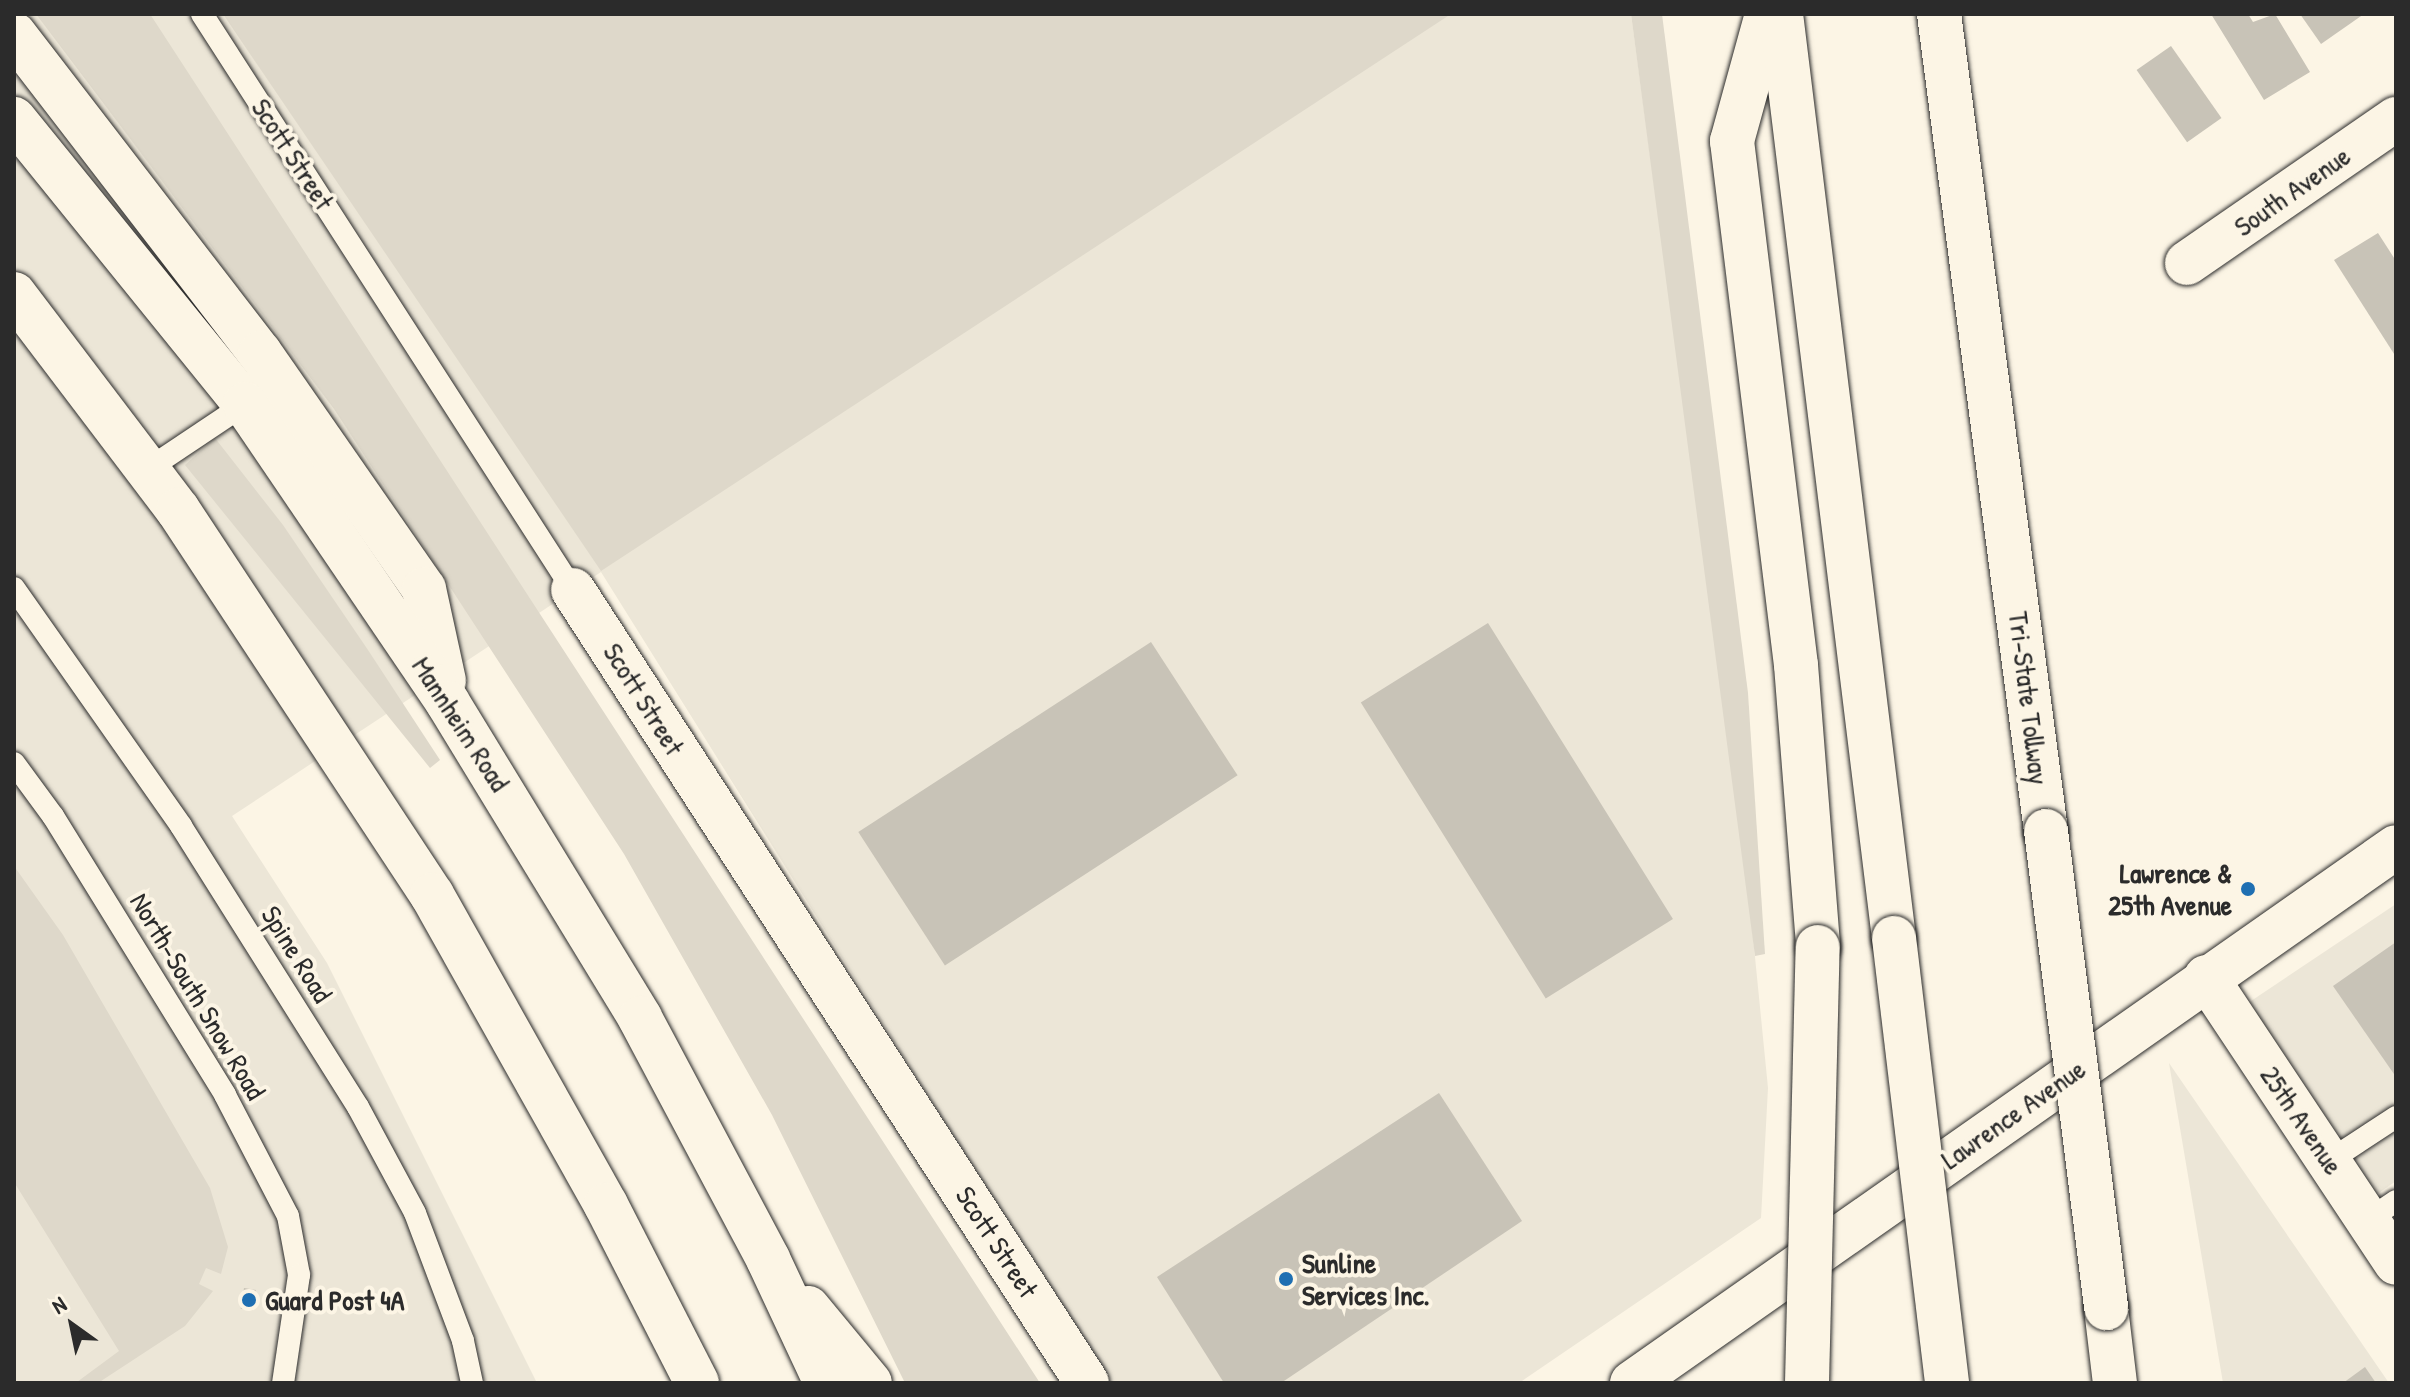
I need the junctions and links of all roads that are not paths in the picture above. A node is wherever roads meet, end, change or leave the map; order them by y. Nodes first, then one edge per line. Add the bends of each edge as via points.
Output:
1 (202, 14) edge
2 (1767, 14) edge
3 (1781, 14) edge
4 (1939, 14) edge
5 (14, 34) edge
6 (14, 119) edge
7 (2396, 119) edge
8 (2187, 263) dead end
9 (14, 294) edge
10 (245, 404) junction
11 (148, 469) junction
12 (14, 588) edge
13 (573, 590) joint
14 (448, 703) junction
15 (14, 763) edge
16 (2396, 847) edge
17 (2206, 977) junction
18 (2396, 1117) edge
19 (2329, 1161) junction
20 (2382, 1211) edge
21 (768, 1259) junction
22 (2396, 1263) edge
23 (280, 1381) edge
24 (472, 1383) edge
25 (697, 1383) edge
26 (826, 1383) edge
27 (870, 1383) edge
28 (1087, 1383) edge
29 (1632, 1383) edge
30 (1807, 1383) edge
31 (1947, 1383) edge
32 (2115, 1383) edge

1 - 13 lane, Scott Street
2 - 30 main road, bridge via 1732,141 1796,665 1818,947
3 - 31 main road, bridge
4 - 32 main road, Tri-State Tollway, bridge
5 - 14 main road via 260,353 424,589
6 - 10 main road, Mannheim Road
7 - 8 main road, South Avenue
9 - 11 main road
10 - 11 lane
10 - 14 main road, Mannheim Road
11 - 25 main road via 293,677 432,895 549,1099
12 - 24 lane, Spine Road via 181,826 358,1107 415,1213 463,1341
13 - 28 main road, Scott Street
14 - 21 main road, Mannheim Road via 640,1018
15 - 23 lane, North-South Snow Road via 53,816 225,1095 288,1216 299,1275
16 - 17 main road, Lawrence Avenue
17 - 19 main road, 25th Avenue
17 - 29 main road, Lawrence Avenue
18 - 19 lane
19 - 20 main road, 25th Avenue
20 - 22 main road, 25th Avenue
21 - 26 main road, Mannheim Road
21 - 27 main road

